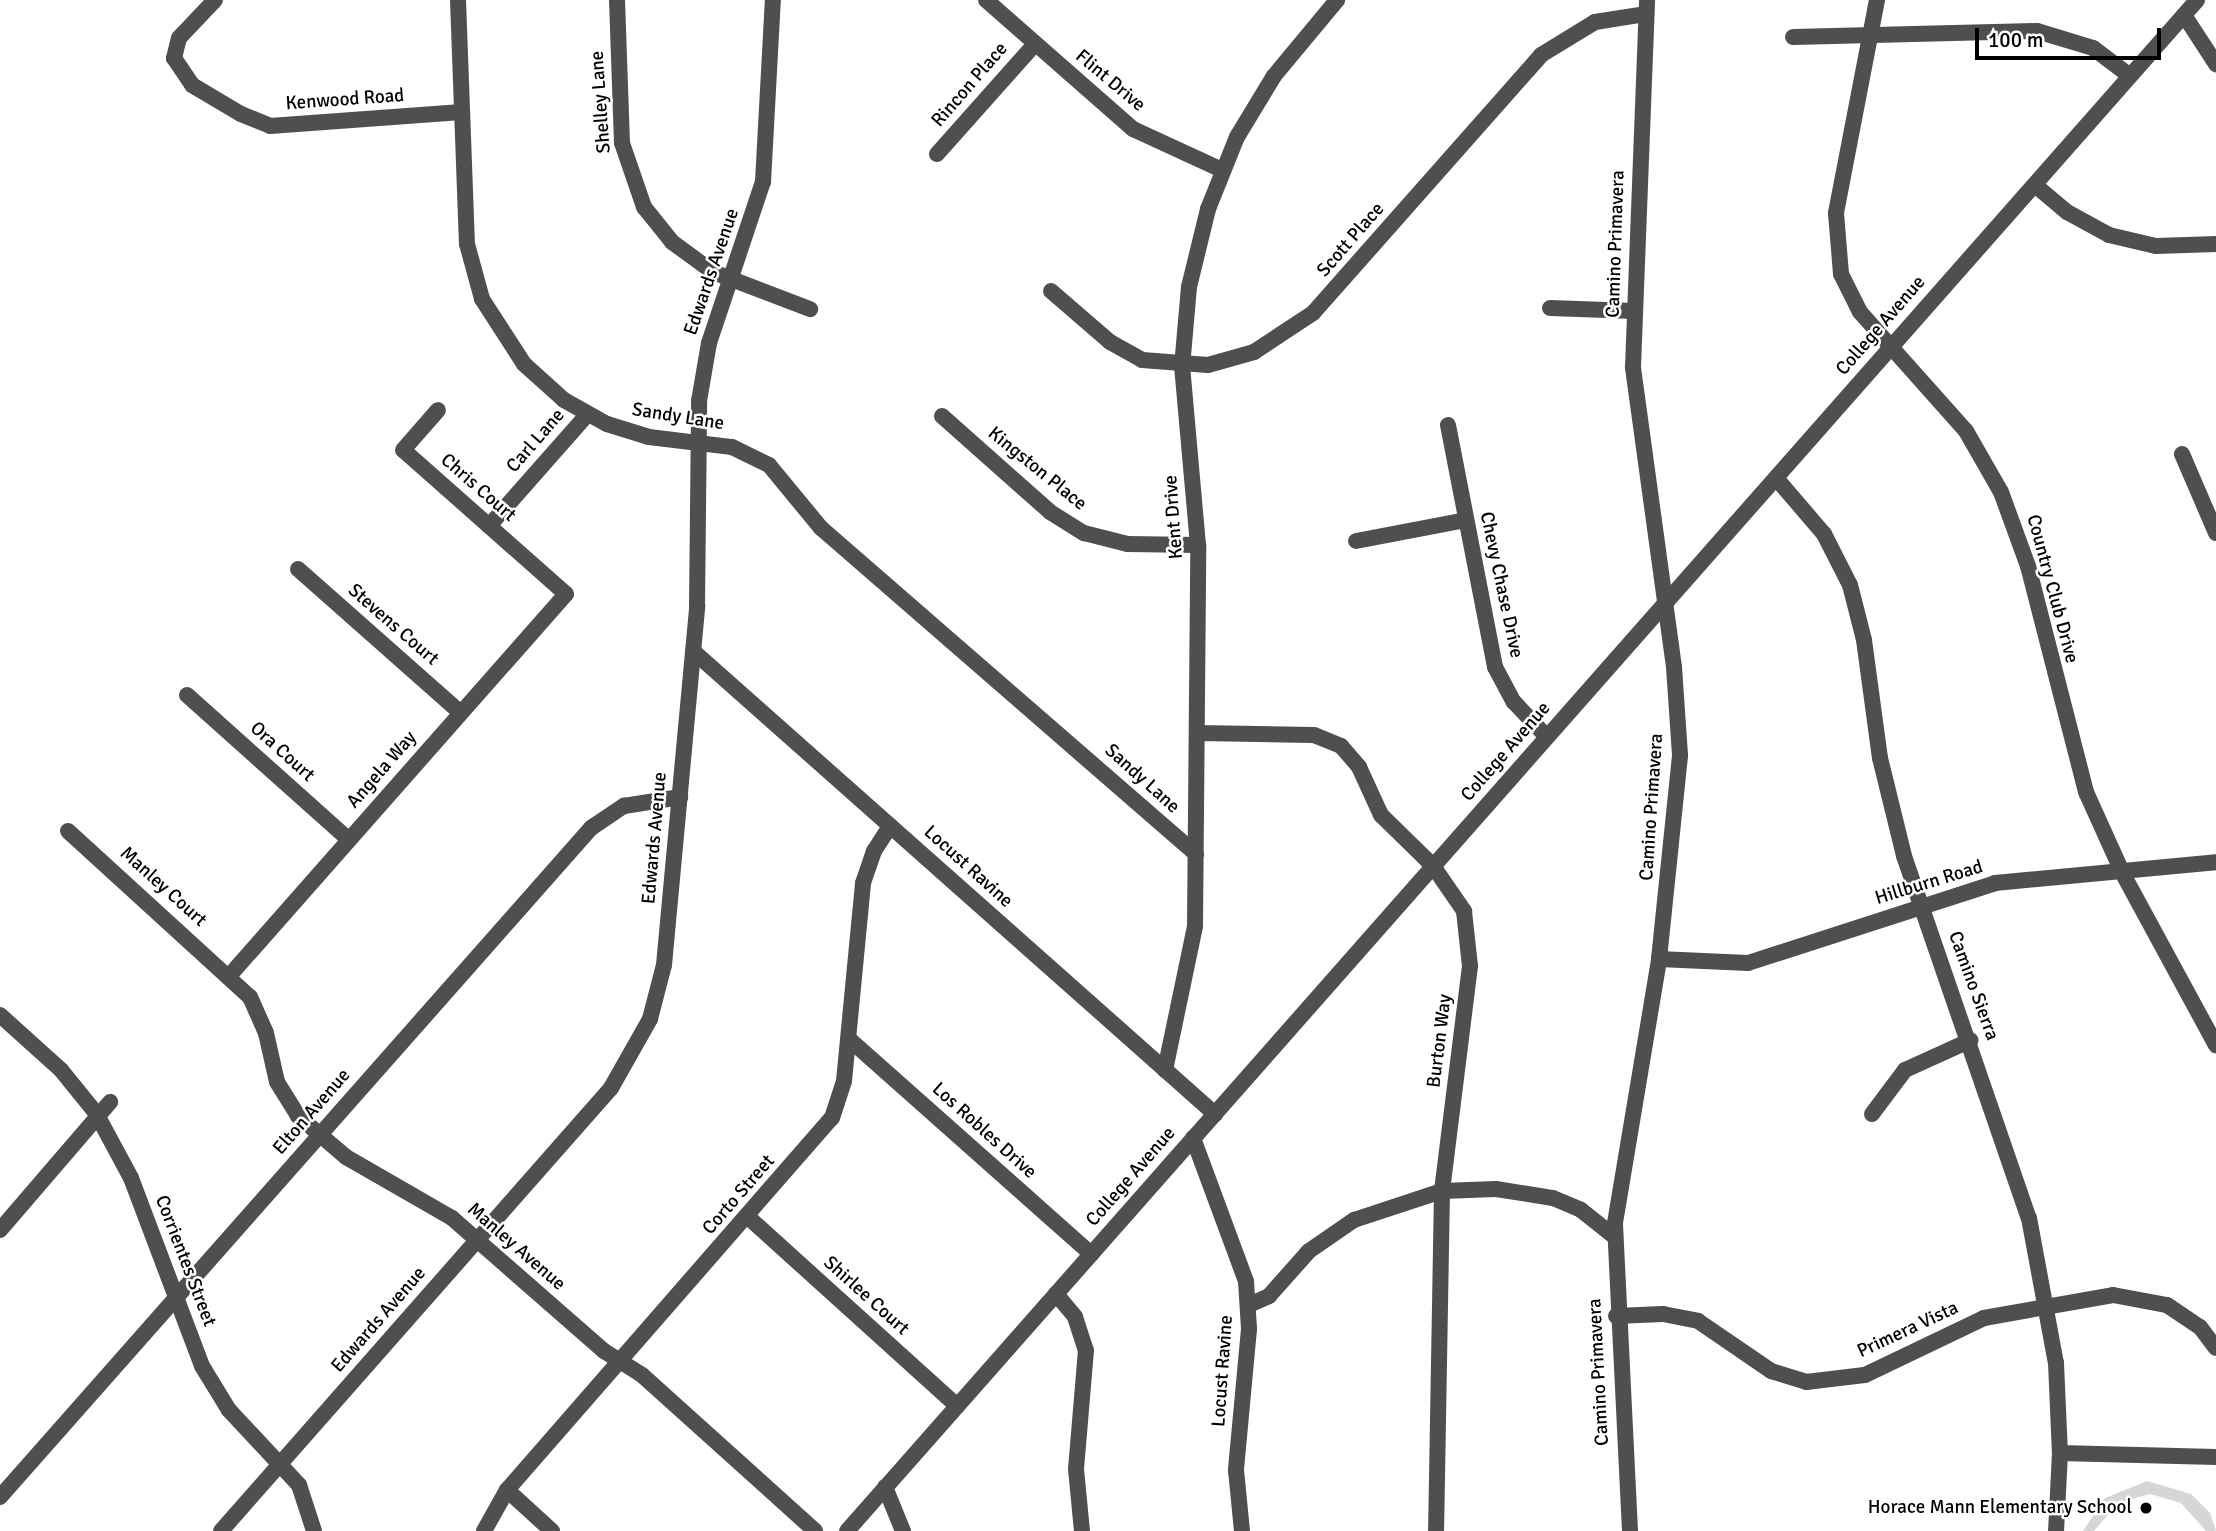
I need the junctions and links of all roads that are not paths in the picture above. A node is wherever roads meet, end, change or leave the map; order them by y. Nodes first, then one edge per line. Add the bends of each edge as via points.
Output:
1 (215, 0) edge
2 (458, 0) edge
3 (617, 0) edge
4 (773, 0) edge
5 (986, 0) edge
6 (1337, 0) edge
7 (1877, 0) edge
8 (2197, 0) edge
9 (1646, 7) edge
10 (2184, 15) junction
11 (1793, 37) dead end
12 (1870, 37) junction
13 (1035, 44) junction
14 (2216, 64) edge
15 (2130, 76) junction
16 (461, 112) junction
17 (937, 154) dead end
18 (1222, 170) junction
19 (2035, 185) junction
20 (2216, 244) edge
21 (732, 280) junction
22 (1051, 291) dead end
23 (1550, 308) dead end
24 (810, 309) dead end
25 (1635, 311) junction
26 (1892, 346) junction
27 (1182, 367) junction
28 (438, 410) dead end
29 (587, 415) junction
30 (942, 416) dead end
31 (1448, 425) dead end
32 (698, 442) junction
33 (2182, 454) dead end
34 (1776, 478) junction
35 (1466, 520) junction
36 (489, 526) junction
37 (2216, 533) edge
38 (1356, 541) dead end
39 (1198, 545) junction
40 (298, 569) dead end
41 (566, 594) joint
42 (1665, 603) junction
43 (693, 651) junction
44 (187, 695) dead end
45 (461, 713) junction
46 (1197, 733) junction
47 (1548, 737) junction
48 (680, 797) junction
49 (890, 826) junction
50 (68, 831) dead end
51 (349, 840) junction
52 (1196, 854) junction
53 (2216, 862) edge
54 (1433, 866) junction
55 (2123, 874) junction
56 (1920, 905) junction
57 (1659, 959) junction
58 (230, 975) junction
59 (0, 1015) edge
60 (849, 1039) junction
61 (1971, 1040) junction
62 (2216, 1045) edge
63 (1165, 1070) junction
64 (110, 1102) dead end
65 (96, 1113) junction
66 (1215, 1114) junction
67 (1872, 1114) dead end
68 (319, 1135) junction
69 (1193, 1139) junction
70 (1442, 1191) junction
71 (748, 1217) junction
72 (0, 1230) edge
73 (1615, 1237) junction
74 (478, 1240) junction
75 (1091, 1254) junction
76 (1056, 1294) junction
77 (176, 1297) junction
78 (1248, 1305) junction
79 (2049, 1305) junction
80 (1616, 1316) junction
81 (2216, 1348) edge
82 (620, 1361) junction
83 (957, 1406) junction
84 (2060, 1453) junction
85 (2216, 1457) edge
86 (281, 1462) junction
87 (885, 1487) junction
88 (507, 1489) junction
89 (0, 1497) edge
90 (221, 1531) edge
91 (314, 1531) edge
92 (484, 1531) edge
93 (552, 1531) edge
94 (816, 1531) edge
95 (847, 1531) edge
96 (903, 1531) edge
97 (1082, 1531) edge
98 (1242, 1531) edge
99 (1436, 1531) edge
100 (1630, 1531) edge
101 (2056, 1531) edge

1 - 16 street, Kenwood Road via 179,38 174,58 182,75 210,98 270,126
2 - 16 street, Sandy Lane
3 - 21 street, Shelley Lane via 621,134 634,186 672,242
4 - 21 street, Edwards Avenue via 763,182
5 - 13 street, Flint Drive
6 - 18 street, Kent Drive via 1274,76
7 - 12 street, Country Club Drive
8 - 10 street, College Avenue
9 - 25 street, Camino Primavera
9 - 27 street, Scott Place via 1595,22 1541,55 1296,328 1233,360
10 - 14 street
10 - 15 street, College Avenue
11 - 12 street
12 - 15 street via 2056,34 2093,48
12 - 26 street, Country Club Drive via 1835,233 1850,295
13 - 17 street, Rincon Place
13 - 18 street, Flint Drive via 1133,129
15 - 19 street, College Avenue
16 - 29 street, Sandy Lane via 467,244 482,299 524,364
18 - 27 street, Kent Drive via 1188,287
19 - 20 street via 2067,212 2109,235 2156,246
19 - 26 street, College Avenue
21 - 24 street, Shelley Lane
21 - 32 street, Edwards Avenue via 703,372
22 - 27 street, Scott Place via 1125,352
23 - 25 street
25 - 42 street, Camino Primavera via 1633,367
26 - 34 street, College Avenue
26 - 55 street, Country Club Drive via 1943,400 2001,492 2028,566 2072,749
27 - 39 street, Kent Drive
28 - 36 street, Chris Court via 403,450
29 - 32 street, Sandy Lane via 649,437
29 - 36 street, Carl Lane
30 - 39 street, Kingston Place via 1075,528 1127,544
31 - 35 street, Chevy Chase Drive
32 - 43 street, Edwards Avenue
32 - 52 street, Sandy Lane via 733,447 769,465 821,528
33 - 37 street
34 - 42 street, College Avenue
34 - 56 street, Camino Sierra via 1824,534 1850,585 1864,640 1888,795
35 - 38 street
35 - 47 street, Chevy Chase Drive via 1495,667 1514,702
36 - 41 street, Chris Court
39 - 46 street, Kent Drive
40 - 45 street, Stevens Court
41 - 45 street, Angela Way
42 - 47 street, College Avenue
42 - 57 street, Camino Primavera via 1679,755
43 - 48 street, Edwards Avenue
43 - 49 street, Locust Ravine
44 - 51 street, Ora Court
45 - 51 street, Angela Way
46 - 52 street, Kent Drive
46 - 54 street, Burton Way via 1304,734 1334,743 1359,767 1381,815
47 - 54 street, College Avenue
48 - 68 street, Elton Avenue via 624,806 591,828
48 - 74 street, Edwards Avenue via 664,965 638,1047 611,1088
49 - 60 street, Corto Street via 874,851 863,883
49 - 63 street, Locust Ravine
50 - 58 street, Manley Court
51 - 58 street, Angela Way
52 - 63 street, Kent Drive via 1194,947
53 - 55 street, Hillburn Road
54 - 66 street, College Avenue
54 - 70 street, Burton Way via 1464,911 1470,966
55 - 56 street, Hillburn Road via 2029,878
55 - 62 street, Country Club Drive
56 - 57 street, Hillburn Road via 1775,957 1724,965
56 - 61 street, Camino Sierra
57 - 73 street, Camino Primavera
58 - 68 street, Manley Avenue via 258,1012 286,1100
59 - 65 street, Corrientes Street via 61,1070
60 - 71 street, Corto Street via 845,1081 831,1118
60 - 75 street, Los Robles Drive
61 - 67 street via 1905,1070
61 - 79 street, Camino Sierra via 2013,1161
63 - 66 street, Locust Ravine
64 - 65 street
65 - 72 street
65 - 77 street, Corrientes Street via 131,1178
66 - 69 street, College Avenue
68 - 74 street, Manley Avenue
68 - 77 street, Elton Avenue
69 - 75 street, College Avenue
69 - 78 street, Locust Ravine via 1232,1236
70 - 73 street via 1496,1189 1553,1198 1581,1210
70 - 78 street via 1354,1220 1309,1251 1269,1296
70 - 99 street, Burton Way
71 - 82 street, Corto Street
71 - 83 street, Shirlee Court
73 - 80 street, Camino Primavera
74 - 82 street, Manley Avenue
74 - 86 street, Edwards Avenue
75 - 76 street, College Avenue
76 - 83 street, College Avenue
76 - 97 street via 1075,1317 1086,1350 1076,1469
77 - 86 street, Corrientes Street via 215,1390
77 - 89 street, Elton Avenue
78 - 98 street, Locust Ravine via 1236,1470
79 - 80 street, Primera Vista via 1984,1318 1865,1375 1826,1383 1771,1371 1698,1321 1663,1314
79 - 81 street, Primera Vista via 2113,1295 2151,1299 2185,1315
79 - 84 street, Camino Sierra
80 - 100 street, Camino Primavera
82 - 88 street, Corto Street
82 - 94 street, Manley Avenue via 642,1375
83 - 87 street, College Avenue
84 - 85 street
84 - 101 street, Camino Sierra
86 - 90 street, Edwards Avenue
86 - 91 street, Corrientes Street via 307,1501
87 - 95 street, College Avenue
87 - 96 street
88 - 92 street, Corto Street
88 - 93 street

